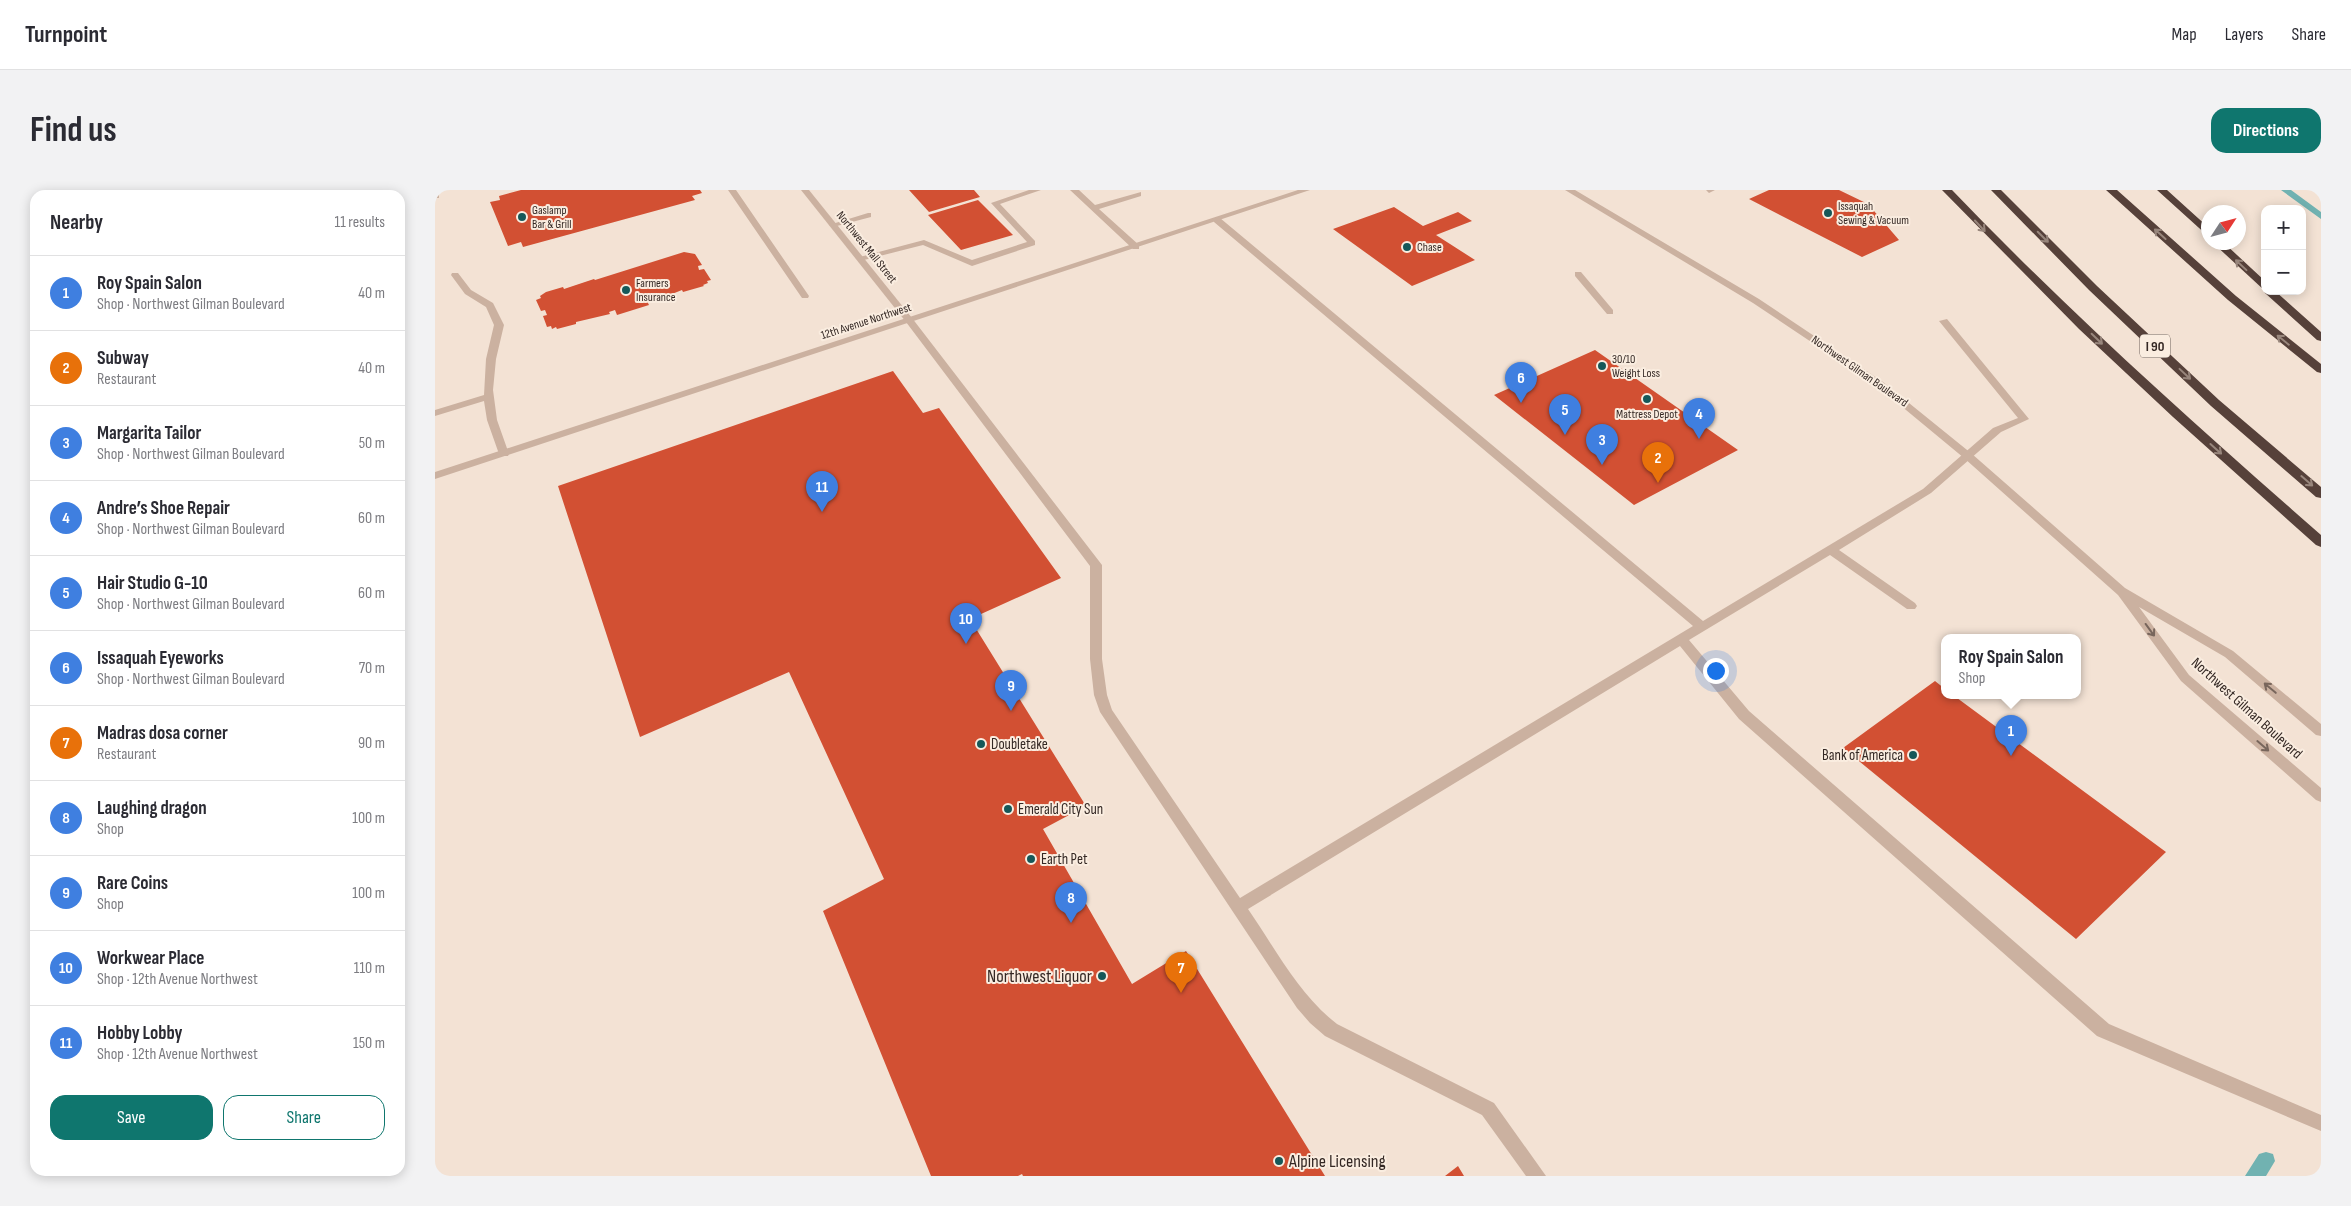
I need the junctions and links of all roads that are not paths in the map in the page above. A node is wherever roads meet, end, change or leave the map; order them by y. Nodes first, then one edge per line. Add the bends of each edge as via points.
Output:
1 (732, 190) edge
2 (805, 190) edge
3 (1037, 190) edge
4 (1074, 190) edge
5 (1133, 190) edge
6 (1305, 190) edge
7 (1569, 190) edge
8 (1947, 190) edge
9 (1996, 190) edge
10 (2111, 190) edge
11 (2161, 190) edge
12 (1093, 208) junction
13 (868, 215) dead end
14 (1217, 220) junction
15 (833, 225) junction
16 (2201, 227) edge
17 (1136, 247) junction
18 (2225, 250) edge
19 (860, 258) junction
20 (1578, 274) dead end
21 (455, 275) dead end
22 (2261, 284) edge
23 (2273, 295) edge
24 (805, 296) dead end
25 (1610, 312) dead end
26 (909, 320) junction
27 (1944, 321) dead end
28 (2321, 338) edge
29 (2321, 370) edge
30 (487, 397) junction
31 (435, 413) edge
32 (504, 454) junction
33 (1968, 456) junction
34 (435, 476) edge
35 (2321, 494) edge
36 (2321, 542) edge
37 (1830, 549) junction
38 (2121, 591) junction
39 (1911, 606) dead end
40 (1702, 627) junction
41 (1681, 639) junction
42 (2321, 731) edge
43 (2321, 796) edge
44 (1238, 907) junction
45 (2321, 1123) edge
46 (1537, 1176) edge

1 - 24 street
2 - 15 street, Northwest Mall Street
3 - 19 street via 995,203 1032,243 972,263 924,242
4 - 12 street
5 - 12 street via 1138,194
6 - 14 street, 12th Avenue Northwest
7 - 33 street, Northwest Gilman Boulevard via 1705,268 1805,333 1887,390
8 -> 36 highway via 2159,399
9 -> 35 highway, I 90 via 2093,288 2215,403
29 -> 10 highway via 2232,298
11 - 16 highway
12 - 17 street
13 - 15 street
14 - 17 street, 12th Avenue Northwest
14 - 40 street
15 - 19 street, Northwest Mall Street
17 - 26 street, 12th Avenue Northwest
22 -> 18 highway
19 - 26 street, Northwest Mall Street
20 - 25 street
21 - 30 street via 468,292 489,305 499,325 491,354
23 - 28 highway
26 - 32 street, 12th Avenue Northwest
26 - 44 street, Northwest Mall Street via 1096,565 1097,678 1105,712
27 - 33 street via 2024,419 1997,430
30 - 31 street
30 - 32 street via 493,430
32 - 34 street, 12th Avenue Northwest
33 - 37 street via 1930,489
33 - 38 street, Northwest Gilman Boulevard
37 - 39 street
37 - 40 street
42 -> 38 street, Northwest Gilman Boulevard via 2229,654
38 -> 43 street, Northwest Gilman Boulevard via 2185,678
40 - 41 street
41 - 44 street
41 - 45 street via 1744,715 2103,1030
44 - 46 street, Northwest Mall Street via 1316,1018 1331,1030 1488,1109

